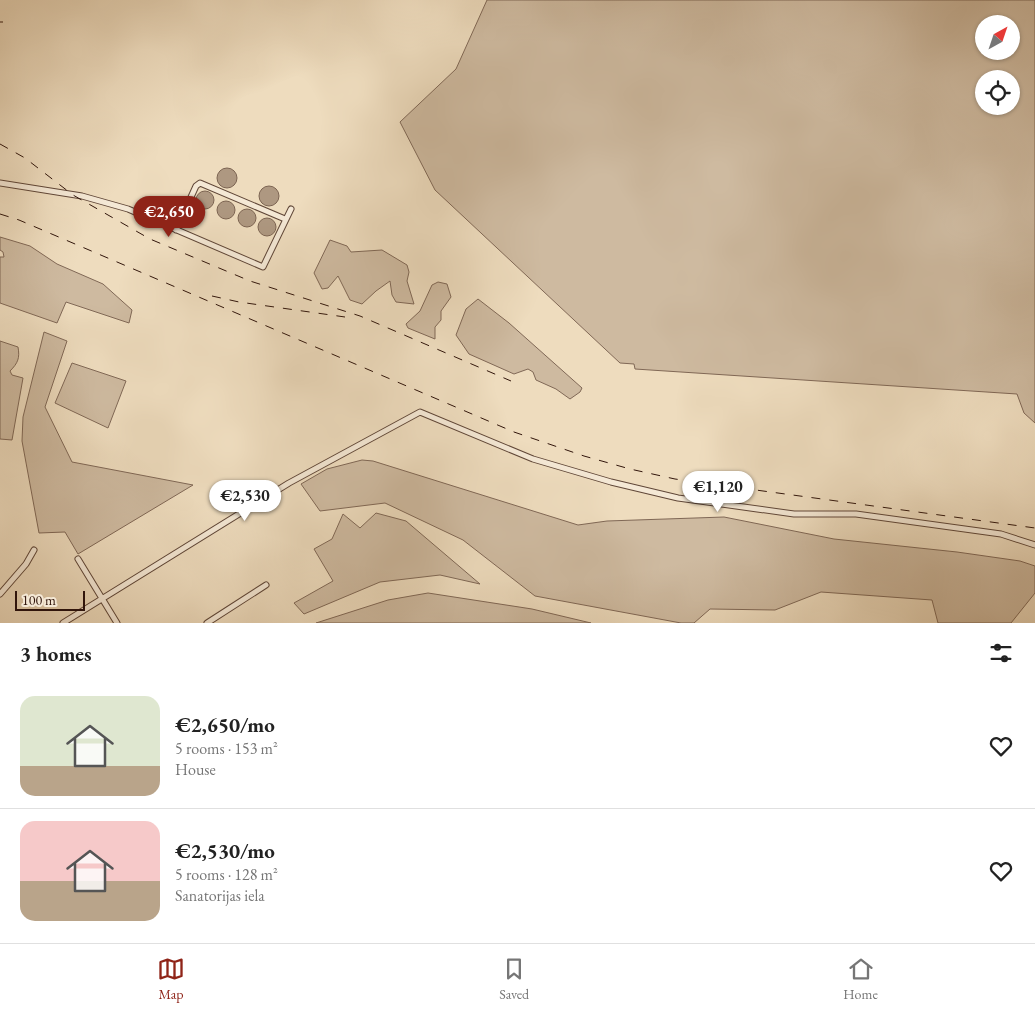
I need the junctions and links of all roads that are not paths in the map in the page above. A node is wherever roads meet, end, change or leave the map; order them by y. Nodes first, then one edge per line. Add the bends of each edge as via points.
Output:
1 (0, 183) edge
2 (291, 209) dead end
3 (286, 219) junction
4 (176, 230) junction
5 (1035, 545) edge
6 (34, 550) dead end
7 (78, 559) dead end
8 (266, 585) dead end
9 (0, 594) edge
10 (102, 599) junction
11 (63, 623) edge
12 (117, 623) edge
13 (207, 623) edge

1 - 4 street via 90,198 128,209
2 - 3 street
3 - 4 street via 200,183
3 - 4 street via 263,267
5 - 10 street via 1001,534 856,514 794,514 678,498 533,459 420,412 289,483
6 - 9 street
7 - 10 street
8 - 13 street
10 - 11 street
10 - 12 street

